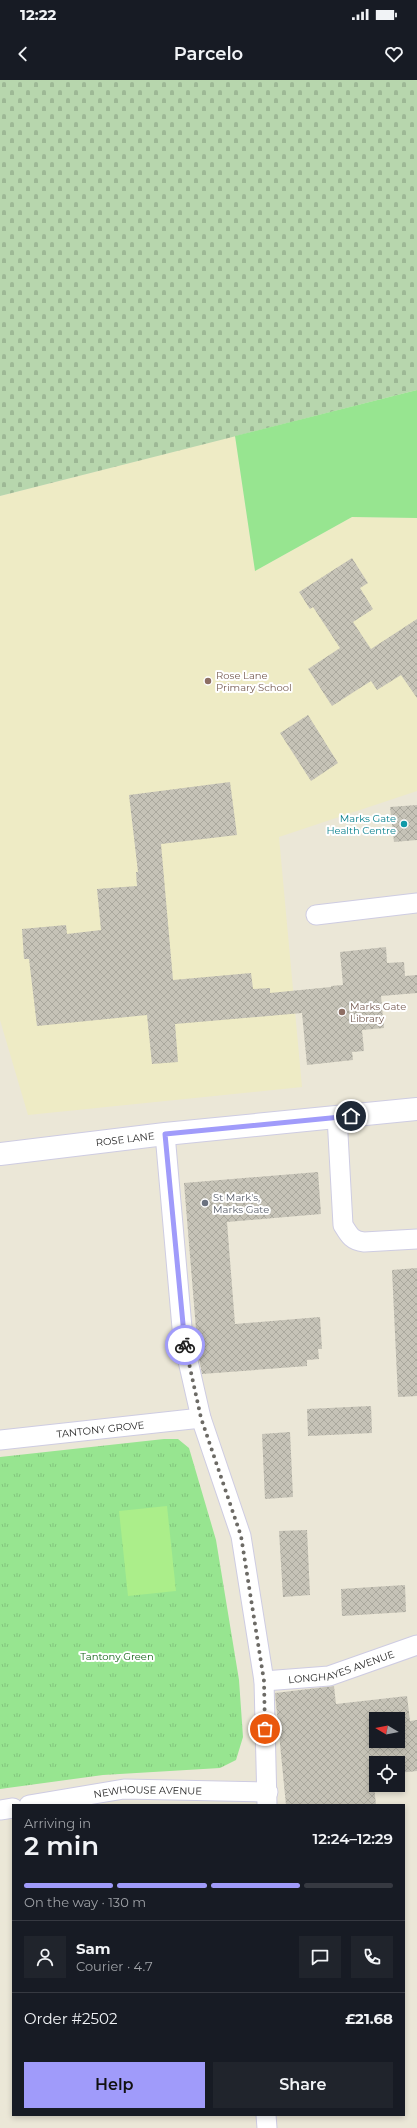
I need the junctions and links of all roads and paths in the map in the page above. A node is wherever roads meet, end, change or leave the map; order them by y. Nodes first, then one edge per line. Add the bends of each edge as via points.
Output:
1 (417, 903) edge
2 (316, 915) dead end
3 (417, 1109) edge
4 (337, 1116) junction
5 (165, 1134) junction
6 (0, 1154) edge
7 (417, 1239) edge
8 (201, 1418) junction
9 (0, 1440) edge
10 (417, 1645) edge
11 (264, 1681) junction
12 (268, 1799) edge
13 (35, 1804) edge
14 (12, 1808) edge
15 (0, 1810) edge
16 (266, 2116) edge
17 (267, 2128) edge

1 - 2 street
3 - 4 street, ROSE LANE
4 - 5 street, ROSE LANE
4 - 7 street via 343,1225 350,1237 364,1242
5 - 6 street, ROSE LANE
5 - 8 street via 183,1339
8 - 9 street, TANTONY GROVE
8 - 11 street via 241,1536
10 - 11 street, LONGHAYES AVENUE via 329,1676
11 - 12 street
12 - 13 street, NEWHOUSE AVENUE via 124,1789
14 - 15 street
16 - 17 street

